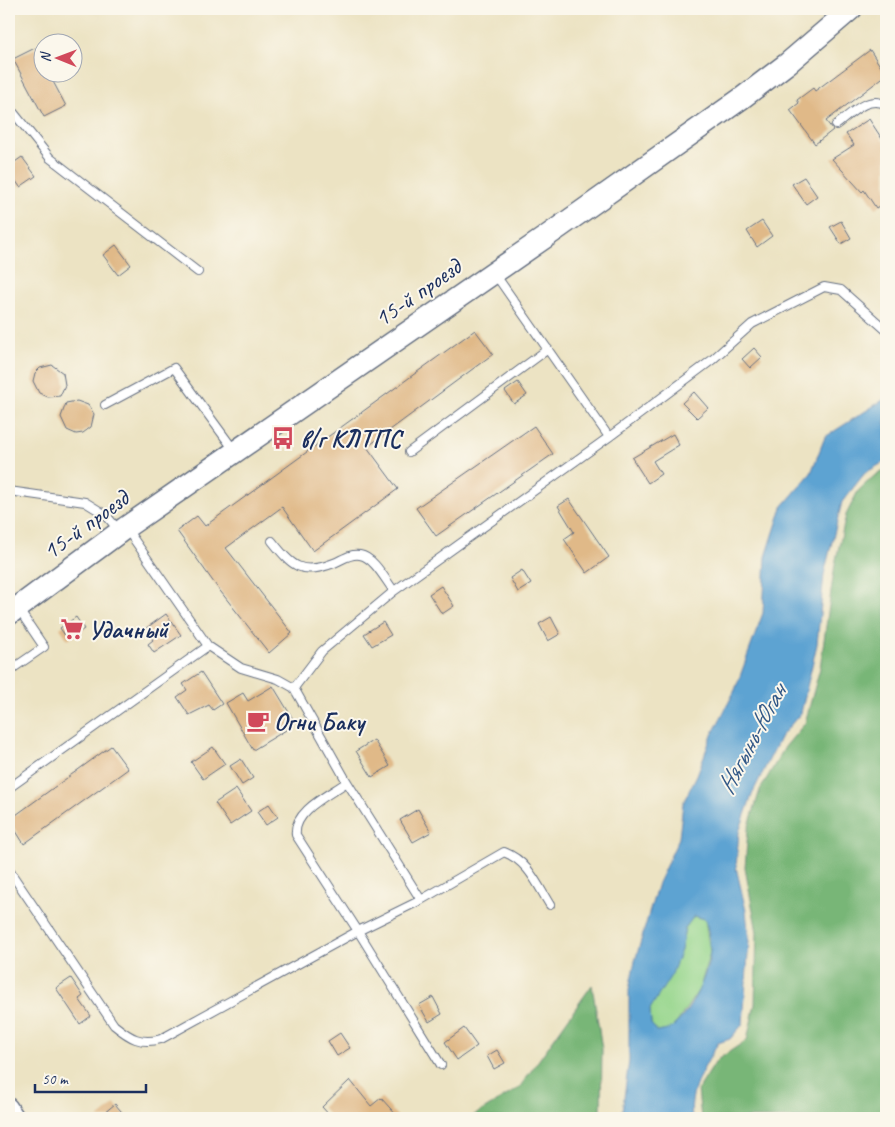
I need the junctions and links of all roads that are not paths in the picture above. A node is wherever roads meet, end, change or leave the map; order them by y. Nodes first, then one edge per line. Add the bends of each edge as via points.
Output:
1 (852, 9) edge
2 (886, 104) edge
3 (9, 107) edge
4 (836, 125) dead end
5 (198, 272) dead end
6 (494, 272) junction
7 (886, 330) edge
8 (548, 349) junction
9 (105, 404) dead end
10 (610, 437) junction
11 (236, 452) junction
12 (409, 452) dead end
13 (9, 491) edge
14 (123, 530) junction
15 (272, 541) dead end
16 (394, 591) junction
17 (13, 611) edge
18 (208, 646) junction
19 (9, 671) edge
20 (294, 688) junction
21 (346, 782) junction
22 (9, 788) edge
23 (9, 870) edge
24 (421, 900) junction
25 (550, 905) dead end
26 (358, 931) junction
27 (441, 1065) dead end
28 (9, 1106) edge
29 (17, 1118) edge

1 - 6 main road, 15-й проезд via 742,98
2 - 4 lane via 869,102
3 - 5 lane via 50,158
6 - 8 lane
6 - 11 main road, 15-й проезд
7 - 10 lane via 842,290 824,287 752,324 712,360
8 - 10 lane
8 - 12 lane
9 - 11 lane via 174,368
10 - 16 lane
11 - 14 main road, 15-й проезд
13 - 14 lane via 85,502
14 - 17 main road, 15-й проезд
14 - 18 lane
15 - 16 lane via 294,566 305,569 360,555 371,562
16 - 20 lane via 322,651
17 - 19 lane via 44,647
18 - 20 lane via 241,668 278,679
18 - 22 lane
20 - 21 lane
21 - 24 lane
21 - 26 lane via 300,816 295,826 296,835
23 - 26 lane via 114,1025 131,1039 150,1042 161,1039
24 - 25 lane via 504,852 518,858
24 - 26 lane
26 - 27 lane
28 - 29 street

